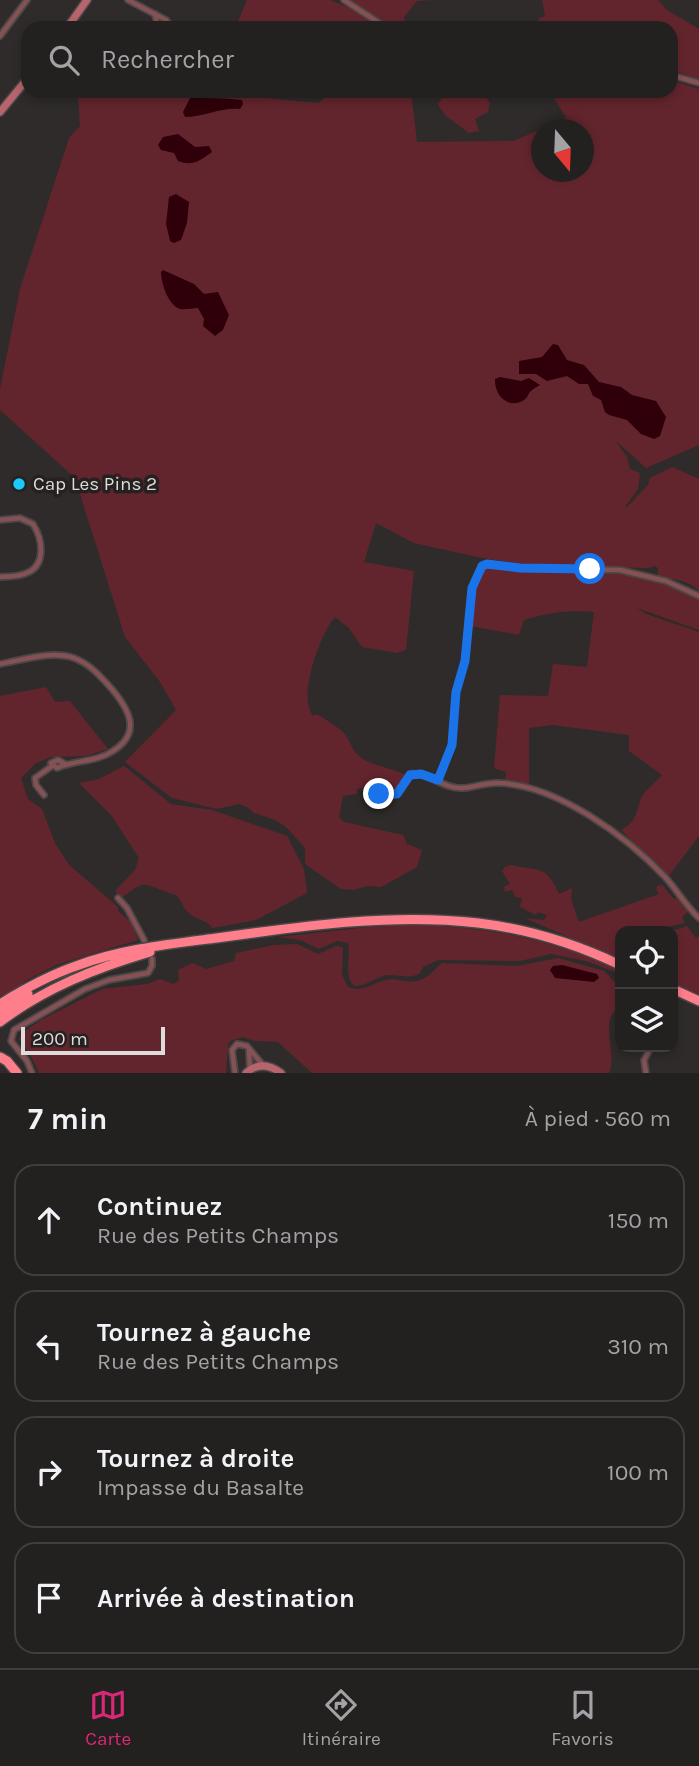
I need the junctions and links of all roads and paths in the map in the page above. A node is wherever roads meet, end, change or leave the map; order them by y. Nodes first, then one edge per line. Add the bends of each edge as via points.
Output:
1 (27, 0) edge
2 (87, 0) edge
3 (128, 0) edge
4 (344, 0) edge
5 (154, 13) junction
6 (72, 21) edge
7 (156, 21) edge
8 (166, 21) edge
9 (376, 21) edge
10 (0, 36) edge
11 (678, 77) edge
12 (699, 83) edge
13 (21, 86) edge
14 (0, 112) edge
15 (0, 520) edge
16 (0, 577) edge
17 (699, 596) edge
18 (0, 664) edge
19 (438, 780) junction
20 (367, 792) dead end
21 (44, 795) dead end
22 (118, 898) dead end
23 (699, 918) edge
24 (144, 940) dead end
25 (177, 944) junction
26 (105, 958) junction
27 (152, 958) dead end
28 (615, 963) edge
29 (678, 992) edge
30 (699, 1002) edge
31 (0, 1004) edge
32 (0, 1013) edge
33 (0, 1022) edge
34 (248, 1050) junction
35 (648, 1053) dead end
36 (0, 1057) edge
37 (263, 1065) junction
38 (248, 1071) edge
39 (17, 1073) edge
40 (32, 1073) edge
41 (235, 1073) edge
42 (281, 1073) edge
43 (646, 1073) edge

1 - 10 street
2 - 6 street
3 - 5 street
4 - 9 street
5 - 7 street
5 - 8 street
11 - 12 street
13 - 14 street
15 - 16 street via 20,518 33,524 41,558 33,570
17 - 19 street via 666,581 620,570 482,566 472,588 452,745
18 - 21 street via 58,654 83,662 128,711 126,737 114,751 65,764 55,760 37,775 36,785
19 - 20 street via 415,774 397,794
19 - 23 street via 460,789 502,783 579,807 665,877
22 - 24 street
25 - 26 highway
25 - 28 highway via 309,927 435,920 537,933
25 - 33 highway via 83,974
26 - 31 highway via 52,976
26 - 32 highway via 55,979
27 - 40 street via 148,973 109,979 85,989 14,1030 11,1041
29 - 30 highway
34 - 37 street
34 - 38 street
34 - 41 street via 244,1044 234,1047
35 - 43 street
36 - 39 highway
37 - 38 street
37 - 42 street

